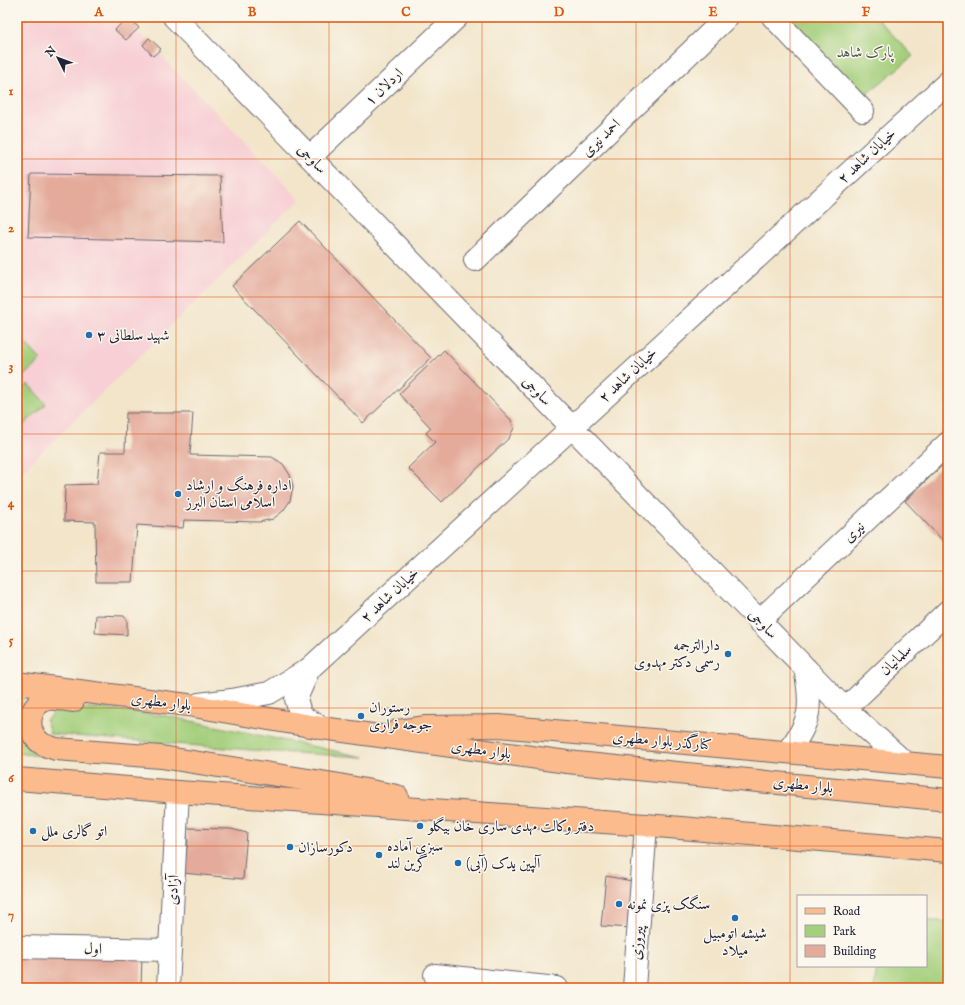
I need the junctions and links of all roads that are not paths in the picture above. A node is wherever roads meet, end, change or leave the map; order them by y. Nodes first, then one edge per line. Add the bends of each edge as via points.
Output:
1 (174, 17) edge
2 (457, 17) edge
3 (727, 17) edge
4 (773, 17) edge
5 (948, 82) edge
6 (863, 111) dead end
7 (310, 157) junction
8 (475, 260) dead end
9 (572, 427) junction
10 (948, 443) edge
11 (948, 611) edge
12 (759, 621) junction
13 (805, 668) junction
14 (309, 669) junction
15 (17, 683) edge
16 (148, 701) junction
17 (188, 705) junction
18 (845, 709) junction
19 (322, 728) junction
20 (376, 735) junction
21 (787, 752) junction
22 (904, 762) junction
23 (948, 767) edge
24 (17, 779) edge
25 (178, 792) junction
26 (948, 800) edge
27 (477, 813) junction
28 (646, 826) junction
29 (948, 851) edge
30 (17, 947) edge
31 (170, 950) junction
32 (435, 975) dead end
33 (168, 988) edge
34 (557, 988) edge
35 (634, 988) edge

1 - 7 street, ساوجی
2 - 7 street, اردلان ۱
3 - 8 street, احمد نیری
4 - 6 street
5 - 9 street, خیابان شاهد ۲
7 - 9 street, ساوجی
9 - 12 street, ساوجی
9 - 14 street, خیابان شاهد ۲
10 - 12 street, نیری
11 - 18 street, سلمانیان
12 - 13 street, ساوجی
13 - 18 street, ساوجی
13 - 21 street via 810,696 807,719 799,737
14 - 17 street via 269,693
14 - 19 street via 296,699 300,716
15 - 16 main road, بلوار مطهری
16 - 17 main road, بلوار مطهری
16 - 27 main road via 123,705 48,699 37,705 30,717 31,729 41,743 56,749 161,757 264,772
17 - 19 main road, بلوار مطهری
18 - 22 street, ساوجی
19 - 20 main road, بلوار مطهری
20 - 21 main road, کنارگذر بلوار مطهری via 426,727 500,726
20 - 26 main road, بلوار مطهری via 567,762
21 - 22 main road, کنارگذر بلوار مطهری
22 - 23 main road, کنارگذر بلوار مطهری
24 - 25 main road
25 - 27 main road
25 - 31 street, آزادی
27 - 28 main road
28 - 29 main road
28 - 35 street, پیروزی
30 - 31 street, اول
31 - 33 street, آزادی
32 - 34 street

